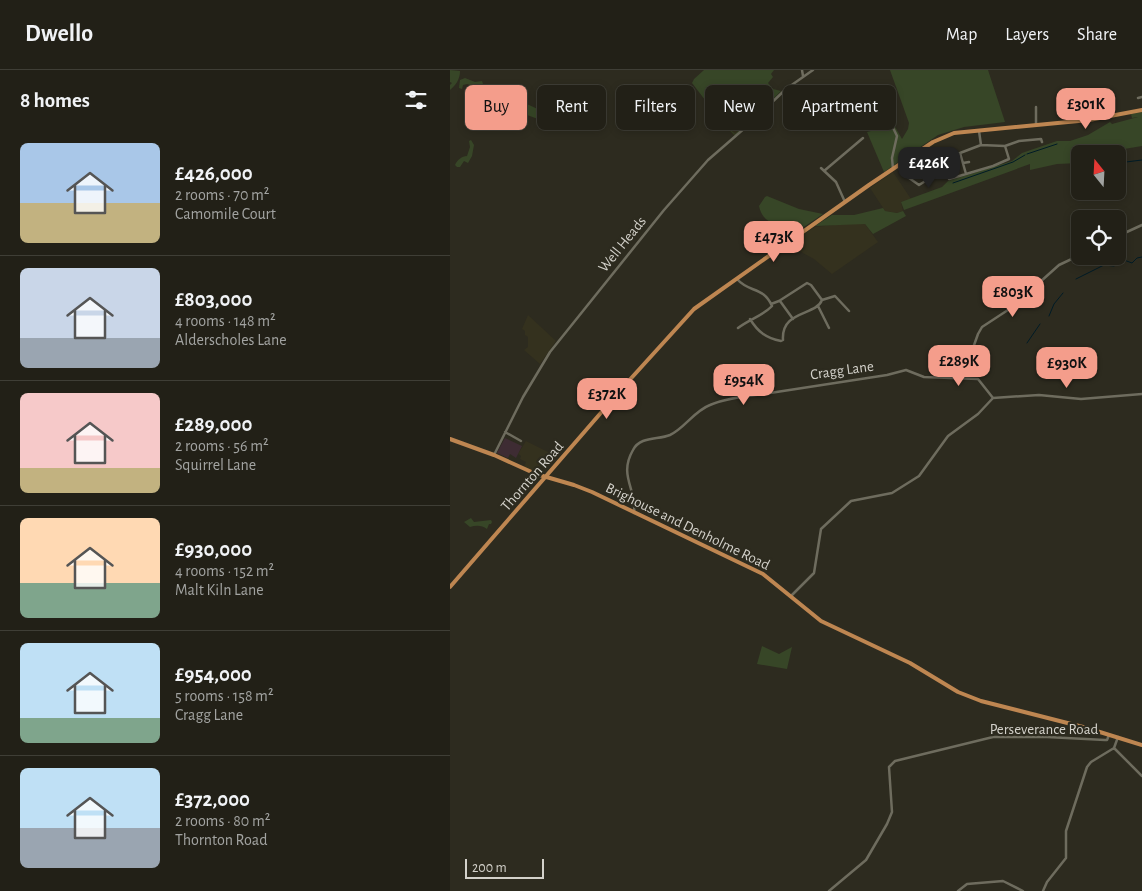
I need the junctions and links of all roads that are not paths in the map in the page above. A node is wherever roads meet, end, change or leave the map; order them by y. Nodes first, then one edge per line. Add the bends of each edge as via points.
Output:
1 (802, 70) edge
2 (813, 70) edge
3 (803, 76) junction
4 (1036, 107) dead end
5 (1142, 110) edge
6 (1036, 124) junction
7 (894, 130) edge
8 (979, 130) junction
9 (863, 138) dead end
10 (1042, 142) dead end
11 (981, 145) junction
12 (1005, 146) junction
13 (960, 153) junction
14 (946, 156) dead end
15 (969, 162) dead end
16 (963, 163) junction
17 (896, 167) junction
18 (821, 168) dead end
19 (824, 171) junction
20 (966, 174) junction
21 (909, 177) junction
22 (949, 179) dead end
23 (845, 202) junction
24 (1142, 225) edge
25 (1126, 232) edge
26 (1071, 259) edge
27 (736, 278) junction
28 (822, 300) junction
29 (780, 301) junction
30 (772, 304) junction
31 (818, 306) junction
32 (848, 311) dead end
33 (750, 319) junction
34 (793, 319) junction
35 (738, 328) dead end
36 (829, 328) dead end
37 (948, 378) junction
38 (1142, 394) edge
39 (993, 398) junction
40 (505, 432) junction
41 (450, 439) edge
42 (521, 441) dead end
43 (494, 455) junction
44 (545, 477) junction
45 (634, 513) junction
46 (450, 586) edge
47 (792, 596) junction
48 (1109, 735) junction
49 (1118, 738) junction
50 (1142, 745) edge
51 (1114, 748) junction
52 (1142, 776) edge
53 (1042, 890) edge
54 (829, 891) edge
55 (958, 891) edge
56 (1024, 891) edge

1 - 3 street
2 - 3 street, Well Heads
3 - 40 street, Well Heads via 708,160 664,210 550,352
4 - 6 street
5 - 6 main road, Thornton Road via 1089,120
6 - 8 main road, Thornton Road
7 - 17 street via 897,136 892,158
8 - 11 street
8 - 17 main road, Thornton Road via 943,136
9 - 19 street
10 - 12 street via 1041,139 1026,140
11 - 12 street
11 - 13 street
12 - 20 street via 1009,159
13 - 14 street
13 - 16 street
15 - 16 street
16 - 20 street
17 - 21 street
17 - 23 main road, Thornton Road
18 - 19 street
19 - 23 street via 836,182
20 - 22 street
21 - 21 street via 919,184 927,180 924,173
23 - 27 main road, Thornton Road
24 - 25 street
26 - 37 street via 1059,265 1011,308 982,327 973,348
27 - 30 street via 747,287 760,291
27 - 44 main road, Thornton Road via 679,324
28 - 29 street via 807,283
28 - 31 street
28 - 32 street via 835,296
29 - 30 street
29 - 34 street
30 - 33 street via 766,312
31 - 34 street
31 - 36 street
33 - 34 street via 757,330 782,341 784,327
33 - 35 street
37 - 39 street, Cragg Lane via 978,379
37 - 45 street, Cragg Lane via 924,377 906,370 708,405 671,434 640,442 632,450 627,473 636,503
38 - 39 street via 1081,399 1039,395
39 - 47 street via 978,414 948,436 919,476 892,493 851,501 821,529 814,573
40 - 42 street
40 - 43 street, Well Heads
41 - 43 main road, Brighouse and Denholme Road
43 - 44 main road, Brighouse and Denholme Road
44 - 45 main road, Brighouse and Denholme Road via 574,485
44 - 46 main road, Thornton Road
45 - 47 main road, Brighouse and Denholme Road via 763,574
47 - 48 main road, Brighouse and Denholme Road via 821,621 910,663 958,692
48 - 49 main road, Brighouse and Denholme Road
48 - 54 street, Perseverance Road via 1108,740 993,737 895,761 889,767 892,812 887,824 866,860
49 - 50 main road, Brighouse and Denholme Road
49 - 51 street
51 - 52 street
51 - 53 street via 1087,767 1066,831 1066,858
55 - 56 street via 968,884 1003,881

